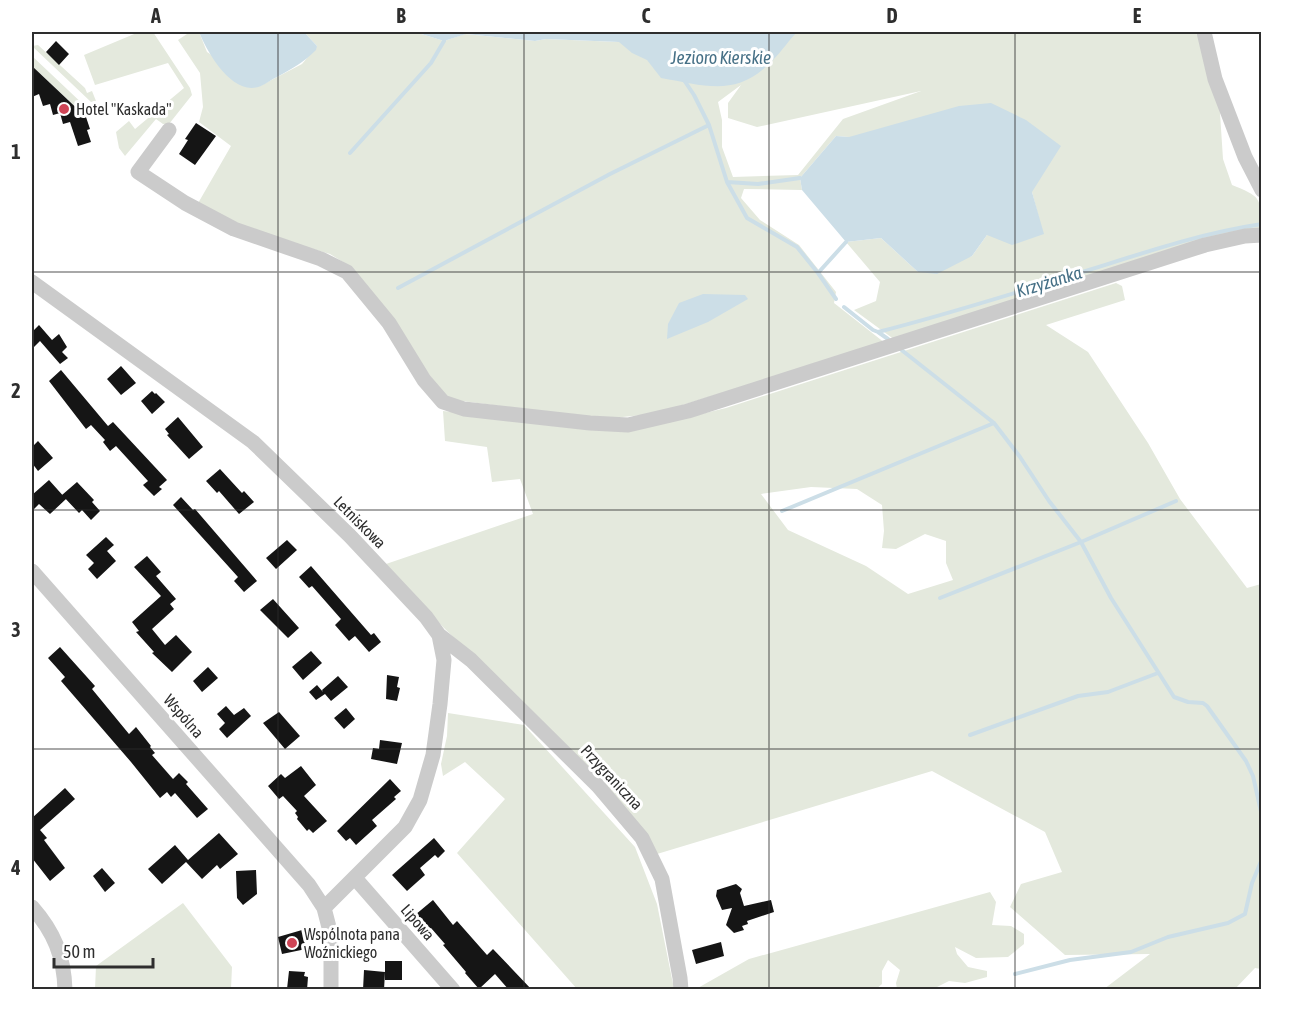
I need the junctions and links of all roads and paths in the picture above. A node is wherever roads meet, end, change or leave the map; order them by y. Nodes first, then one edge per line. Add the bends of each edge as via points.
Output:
1 (1204, 32) edge
2 (169, 130) dead end
3 (1262, 190) edge
4 (1262, 235) edge
5 (32, 282) edge
6 (32, 571) edge
7 (439, 635) junction
8 (355, 878) junction
9 (32, 907) edge
10 (324, 908) junction
11 (65, 990) edge
12 (331, 990) edge
13 (453, 990) edge
14 (681, 990) edge

1 - 3 street via 1215,79
2 - 4 street via 138,172 234,229 347,272 443,402 464,409 590,423 628,425 688,411 1204,245
5 - 7 street, Letniskowa via 253,442 357,544 426,616
6 - 10 street, Wspólna via 309,885
7 - 8 street, Letniskowa via 444,660 440,704 433,755 420,800 405,827
7 - 14 street, Przygraniczna via 471,660 598,786 642,838 662,879
8 - 10 street, Letniskowa
8 - 13 street, Lipowa
9 - 11 street via 55,940 64,966
10 - 12 street, Wspólna via 331,935

